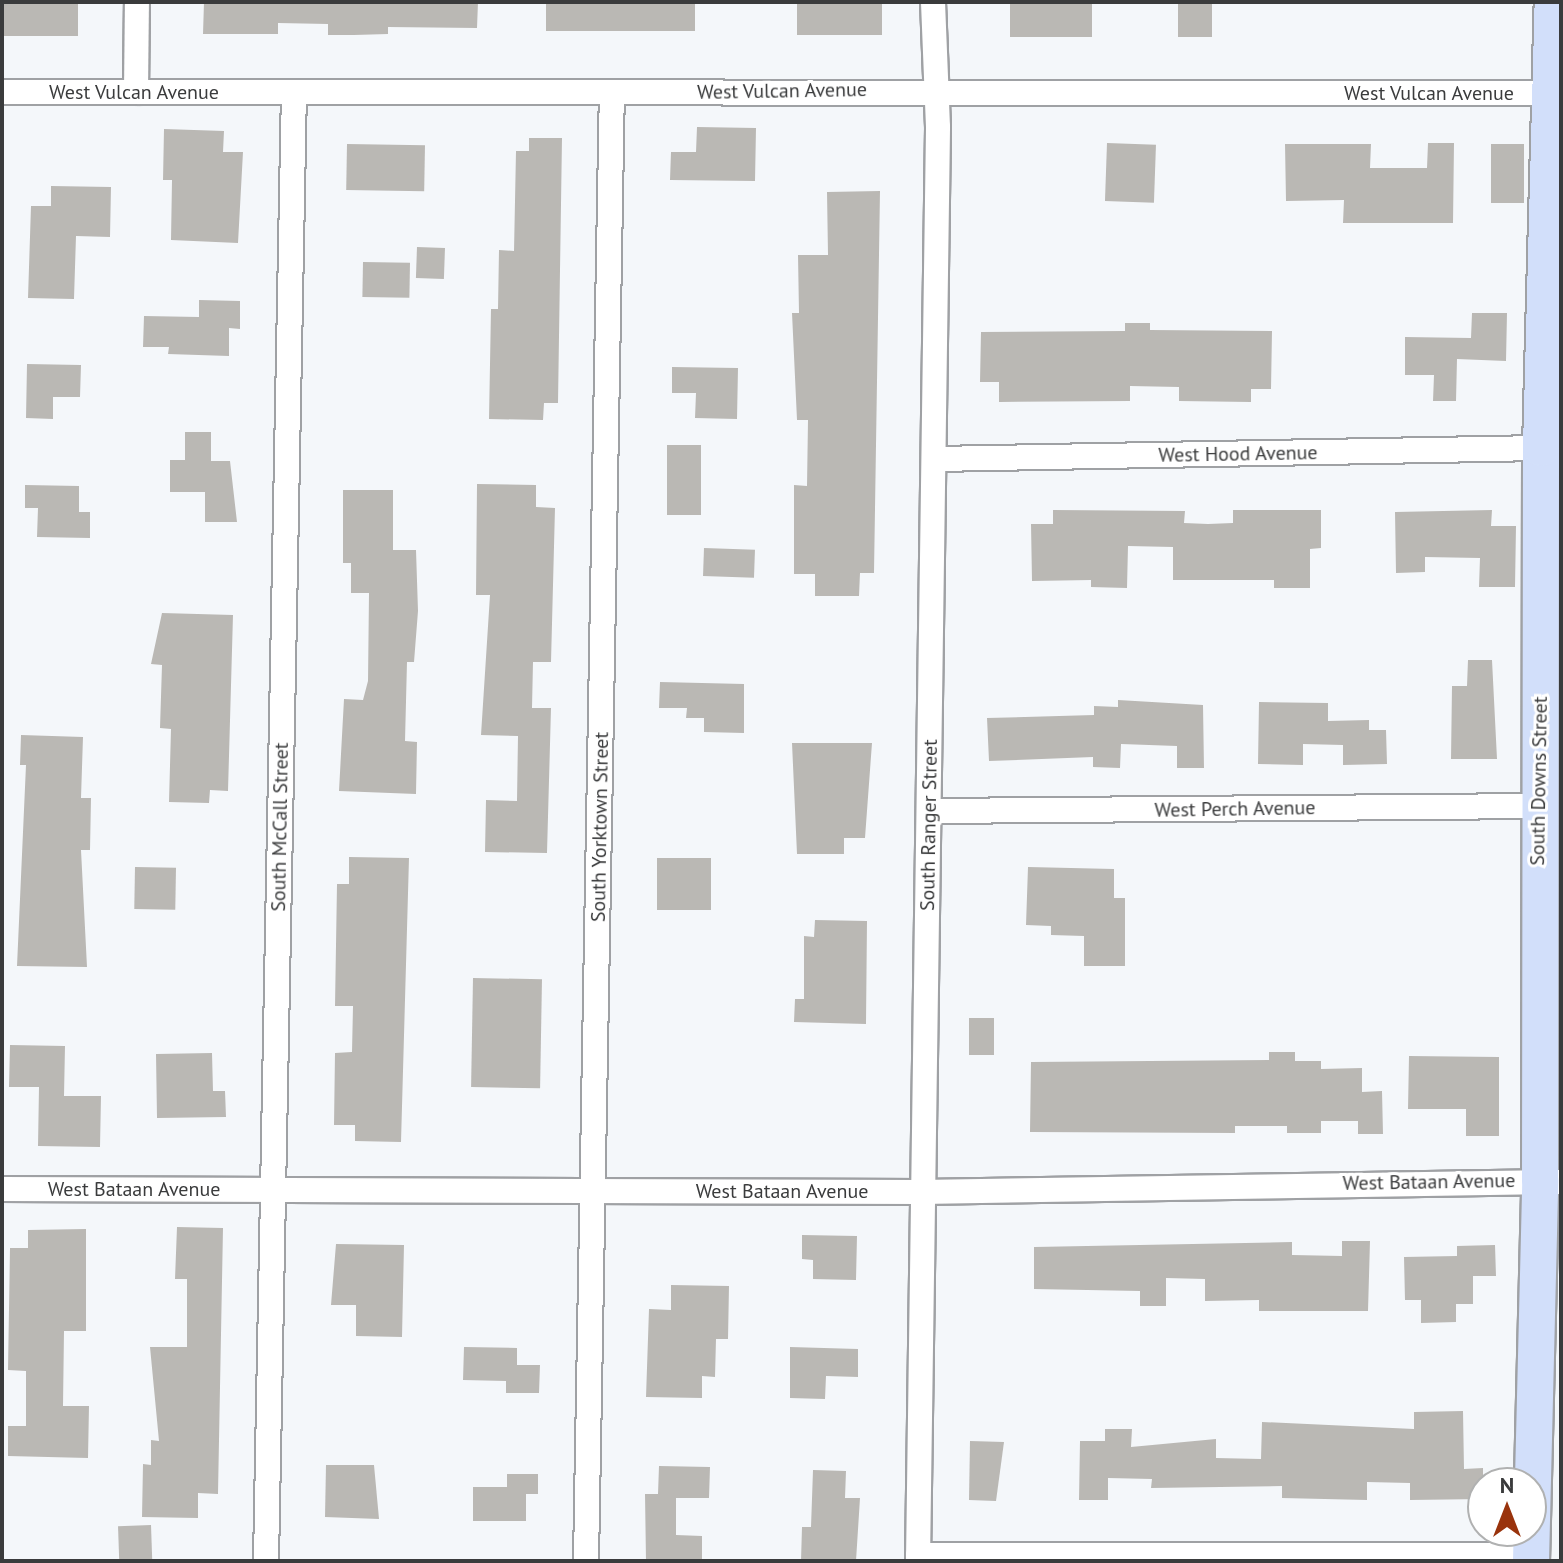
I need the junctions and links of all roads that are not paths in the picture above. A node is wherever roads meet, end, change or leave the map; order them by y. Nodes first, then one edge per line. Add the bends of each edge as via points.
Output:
1 (137, 2) edge
2 (933, 2) edge
3 (1553, 2) edge
4 (939, 89) junction
5 (2, 92) edge
6 (136, 92) junction
7 (294, 92) junction
8 (612, 93) junction
9 (1556, 93) edge
10 (1541, 448) junction
11 (935, 459) junction
12 (1540, 806) junction
13 (930, 811) junction
14 (1550, 1181) edge
15 (2, 1189) edge
16 (273, 1189) junction
17 (593, 1190) junction
18 (921, 1192) junction
19 (918, 1558) edge
20 (1531, 1558) edge
21 (266, 1561) edge
22 (586, 1561) edge

1 - 6 street
2 - 4 street, South Ranger Street
3 - 9 main road, South Downs Street
4 - 8 street, West Vulcan Avenue
4 - 9 street, West Vulcan Avenue
4 - 11 street, South Ranger Street
5 - 6 street, West Vulcan Avenue
6 - 7 street, West Vulcan Avenue
7 - 8 street, West Vulcan Avenue
7 - 16 street, South McCall Street
8 - 17 street, South Yorktown Street
9 - 10 main road, South Downs Street
10 - 11 street, West Hood Avenue
10 - 12 main road, South Downs Street
11 - 13 street, South Ranger Street
12 - 13 street, West Perch Avenue
12 - 14 main road, South Downs Street
13 - 18 street, South Ranger Street
14 - 18 street, West Bataan Avenue
14 - 20 main road, South Downs Street
15 - 16 street, West Bataan Avenue
16 - 17 street, West Bataan Avenue
16 - 21 street, South McCall Street
17 - 18 street, West Bataan Avenue
17 - 22 street, South Yorktown Street
18 - 19 street, South Ranger Street
19 - 20 street

